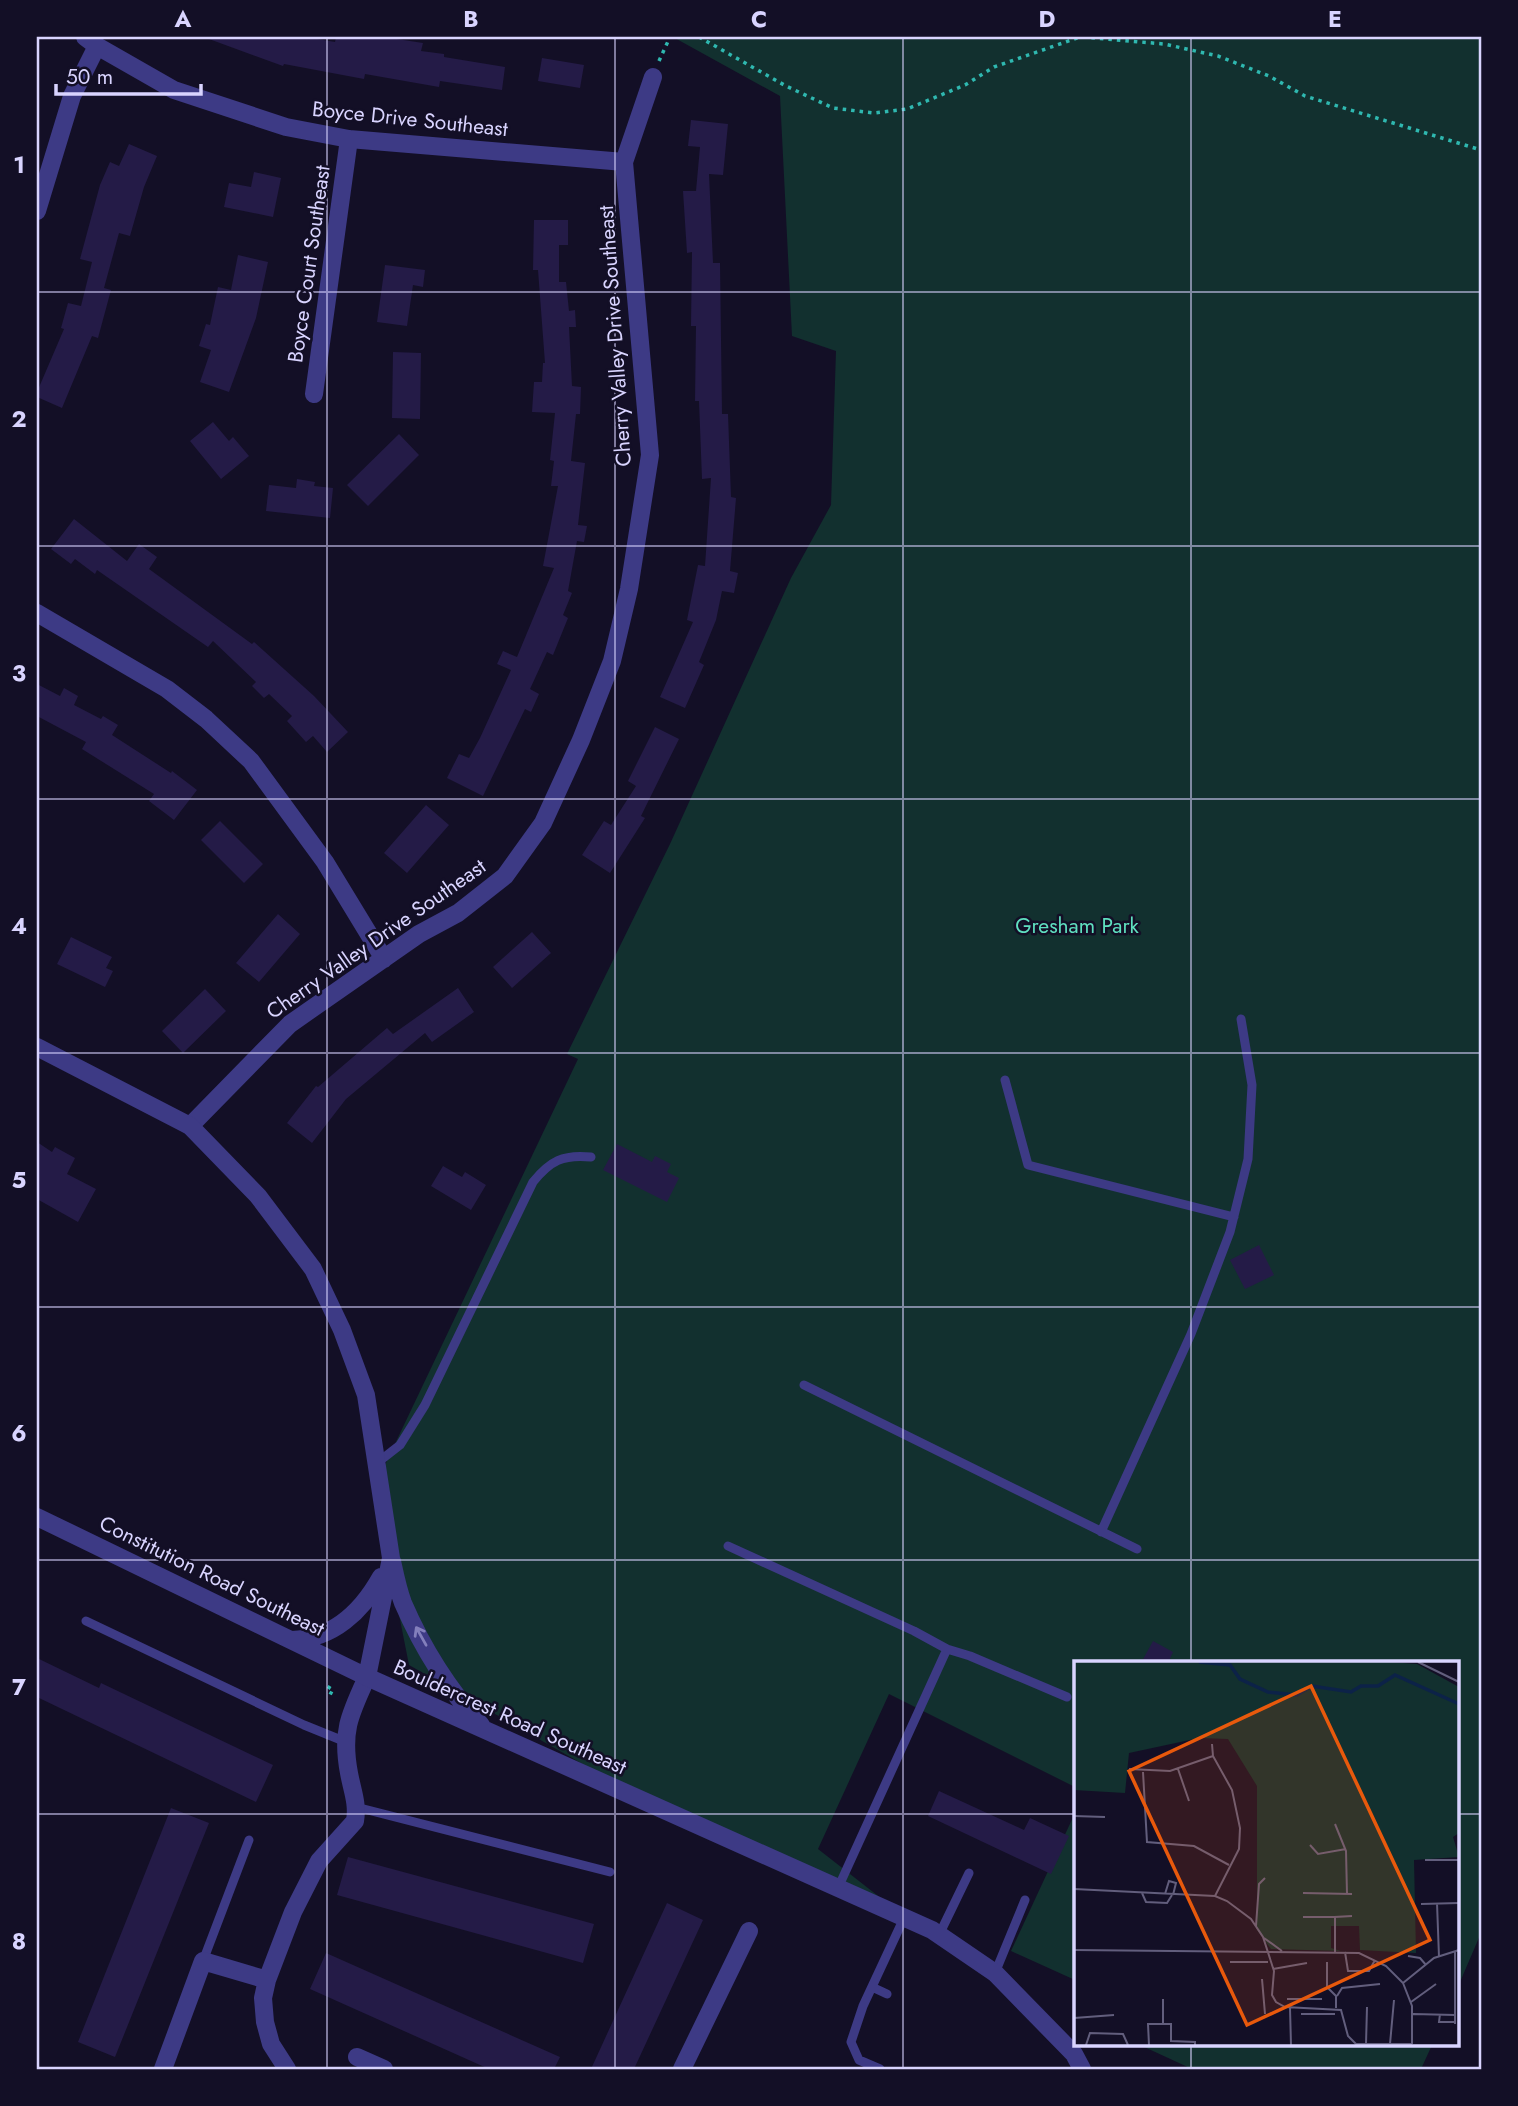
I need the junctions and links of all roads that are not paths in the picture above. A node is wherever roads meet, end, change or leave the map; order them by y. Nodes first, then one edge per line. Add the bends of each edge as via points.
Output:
1 (91, 41) edge
2 (653, 77) road end
3 (349, 139) junction
4 (624, 162) junction
5 (37, 211) edge
6 (314, 394) dead end
7 (37, 612) edge
8 (384, 959) junction
9 (1241, 1018) dead end
10 (37, 1047) edge
11 (1005, 1080) dead end
12 (190, 1126) junction
13 (591, 1157) dead end
14 (1234, 1217) junction
15 (804, 1385) dead end
16 (377, 1463) junction
17 (37, 1517) edge
18 (1101, 1532) junction
19 (727, 1546) dead end
20 (1137, 1549) dead end
21 (391, 1558) junction
22 (86, 1621) dead end
23 (290, 1640) junction
24 (947, 1649) junction
25 (367, 1677) junction
26 (1067, 1697) dead end
27 (488, 1732) junction
28 (346, 1734) junction
29 (356, 1807) junction
30 (249, 1840) dead end
31 (610, 1872) dead end
32 (969, 1873) dead end
33 (838, 1888) junction
34 (1025, 1900) dead end
35 (904, 1918) junction
36 (749, 1931) dead end
37 (939, 1935) junction
38 (203, 1961) junction
39 (995, 1973) junction
40 (267, 1980) junction
41 (872, 1987) junction
42 (887, 1994) dead end
43 (357, 2057) dead end
44 (163, 2069) edge
45 (287, 2069) edge
46 (384, 2069) edge
47 (682, 2069) edge
48 (880, 2069) edge
49 (1082, 2069) edge

1 - 3 street, Boyce Drive Southeast via 174,90 286,127
1 - 5 street
2 - 4 street, Cherry Valley Drive Southeast
3 - 4 street, Boyce Drive Southeast
3 - 6 street, Boyce Court Southeast
4 - 8 street, Cherry Valley Drive Southeast via 650,455 629,589 612,661 543,823 505,876 458,913
7 - 8 street via 167,690 251,761 325,862
8 - 12 street, Cherry Valley Drive Southeast via 290,1024
9 - 14 lane via 1252,1085 1248,1159
10 - 12 street, Bouldercrest Road Southeast
11 - 14 lane via 1028,1165
12 - 16 street, Bouldercrest Road Southeast via 258,1196 313,1269 366,1395
13 - 16 lane via 561,1158 533,1182 425,1405 400,1445
14 - 18 lane via 1191,1334
15 - 18 lane
16 - 21 street, Bouldercrest Road Southeast
17 - 23 street, Constitution Road Southeast
18 - 20 lane
19 - 24 lane
21 - 23 street via 371,1596 355,1613 308,1640
21 - 25 street, Bouldercrest Road Southeast
27 -> 21 street via 464,1706 416,1630 402,1601
22 - 28 lane via 304,1725
23 - 25 street, Constitution Road Southeast
24 - 26 lane
24 - 33 lane
25 - 27 street, Bouldercrest Road Southeast
25 - 28 street
27 - 33 street, Bouldercrest Road Southeast
28 - 29 street
29 - 31 lane
29 - 40 street via 355,1821 318,1861
30 - 38 lane
32 - 37 lane
33 - 35 street, Bouldercrest Road Southeast
34 - 39 lane
35 - 37 street, Bouldercrest Road Southeast
35 - 41 lane
36 - 47 street
37 - 39 street, Bouldercrest Road Southeast
38 - 40 street
38 - 44 street
39 - 49 street, Bouldercrest Road Southeast via 1074,2054
40 - 45 street via 264,2022
41 - 42 lane
41 - 48 lane via 851,2042 859,2060
43 - 46 street

